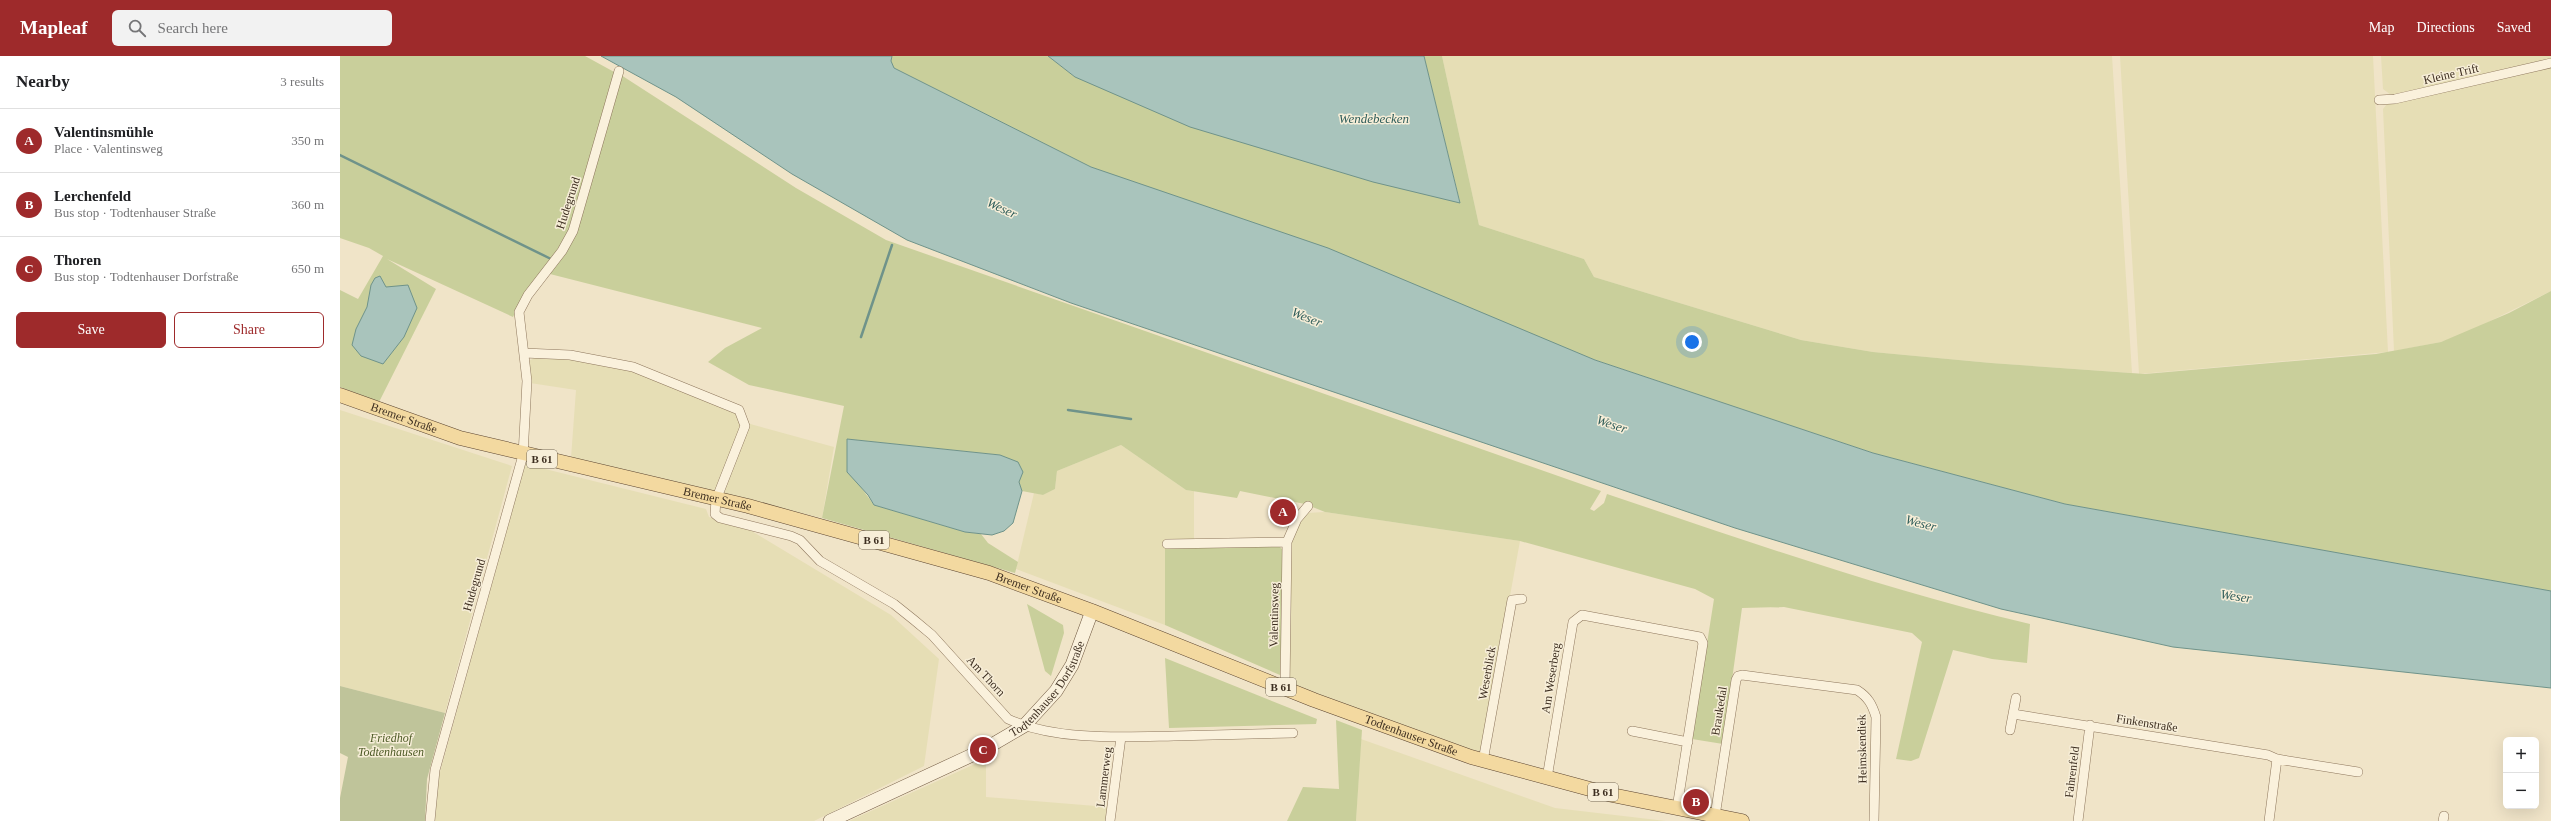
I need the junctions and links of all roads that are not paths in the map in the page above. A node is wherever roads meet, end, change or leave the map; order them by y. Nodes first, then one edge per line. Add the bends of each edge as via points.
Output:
1 (2551, 64) edge
2 (619, 72) dead end
3 (2379, 100) dead end
4 (524, 353) junction
5 (340, 395) edge
6 (523, 455) junction
7 (716, 500) junction
8 (1308, 506) dead end
9 (1287, 542) junction
10 (1167, 544) dead end
11 (1522, 599) dead end
12 (1092, 611) junction
13 (1803, 683) joint
14 (1285, 688) junction
15 (2016, 698) dead end
16 (2013, 714) junction
17 (2090, 725) junction
18 (1024, 726) junction
19 (2010, 730) dead end
20 (1632, 731) dead end
21 (1294, 733) dead end
22 (1120, 737) junction
23 (1688, 742) junction
24 (2277, 759) junction
25 (1483, 761) junction
26 (2358, 772) dead end
27 (1547, 778) junction
28 (1677, 808) junction
29 (1715, 816) junction
30 (430, 821) edge
31 (830, 821) edge
32 (1110, 821) edge
33 (1739, 821) edge
34 (1874, 821) edge
35 (2078, 821) edge
36 (2269, 821) edge

1 - 3 street, Kleine Trift via 2395,99
2 - 4 street, Hudegrund via 573,231 519,312
4 - 6 street, Hudegrund via 527,381
4 - 7 street via 570,355 632,367 739,410 745,426
5 - 6 main road, Bremer Straße / B 61 via 460,438
6 - 7 main road, Bremer Straße / B 61
6 - 30 street, Hudegrund via 435,770
7 - 12 main road, Bremer Straße / B 61 via 853,534 1000,577
7 - 18 street, Am Thorn via 715,514 720,518 800,540 820,561 894,604 932,635 1008,719
8 - 9 street, Valentinsweg via 1297,519
9 - 10 street
9 - 14 street, Valentinsweg
11 - 25 street, Weserblick via 1512,600
12 - 14 main road, Todtenhauser Straße / B 61
12 - 18 street, Todtenhauser Dorfstraße via 1072,665 1056,691
13 - 29 street, Braukedal via 1738,676
13 - 34 street, Heimskendiek via 1857,690 1865,695 1872,705 1876,717
14 - 25 main road, Todtenhauser Straße / B 61
15 - 16 street
16 - 17 street, Finkenstraße
16 - 19 street
17 - 24 street, Finkenstraße via 2268,755
17 - 35 street, Fahrenfeld
18 - 22 street, Am Thorn via 1049,731
18 - 31 street, Todtenhauser Dorfstraße via 983,750
20 - 23 street
21 - 22 street, Am Thorn
22 - 32 street, Lammerweg
23 - 27 street, Am Weserberg via 1702,639 1582,615 1573,622
23 - 28 street
24 - 26 street, Finkenstraße
24 - 36 street
25 - 27 main road, Todtenhauser Straße / B 61
27 - 28 main road, Todtenhauser Straße / B 61
28 - 29 main road, Todtenhauser Straße / B 61
29 - 33 main road, Todtenhauser Straße / B 61

